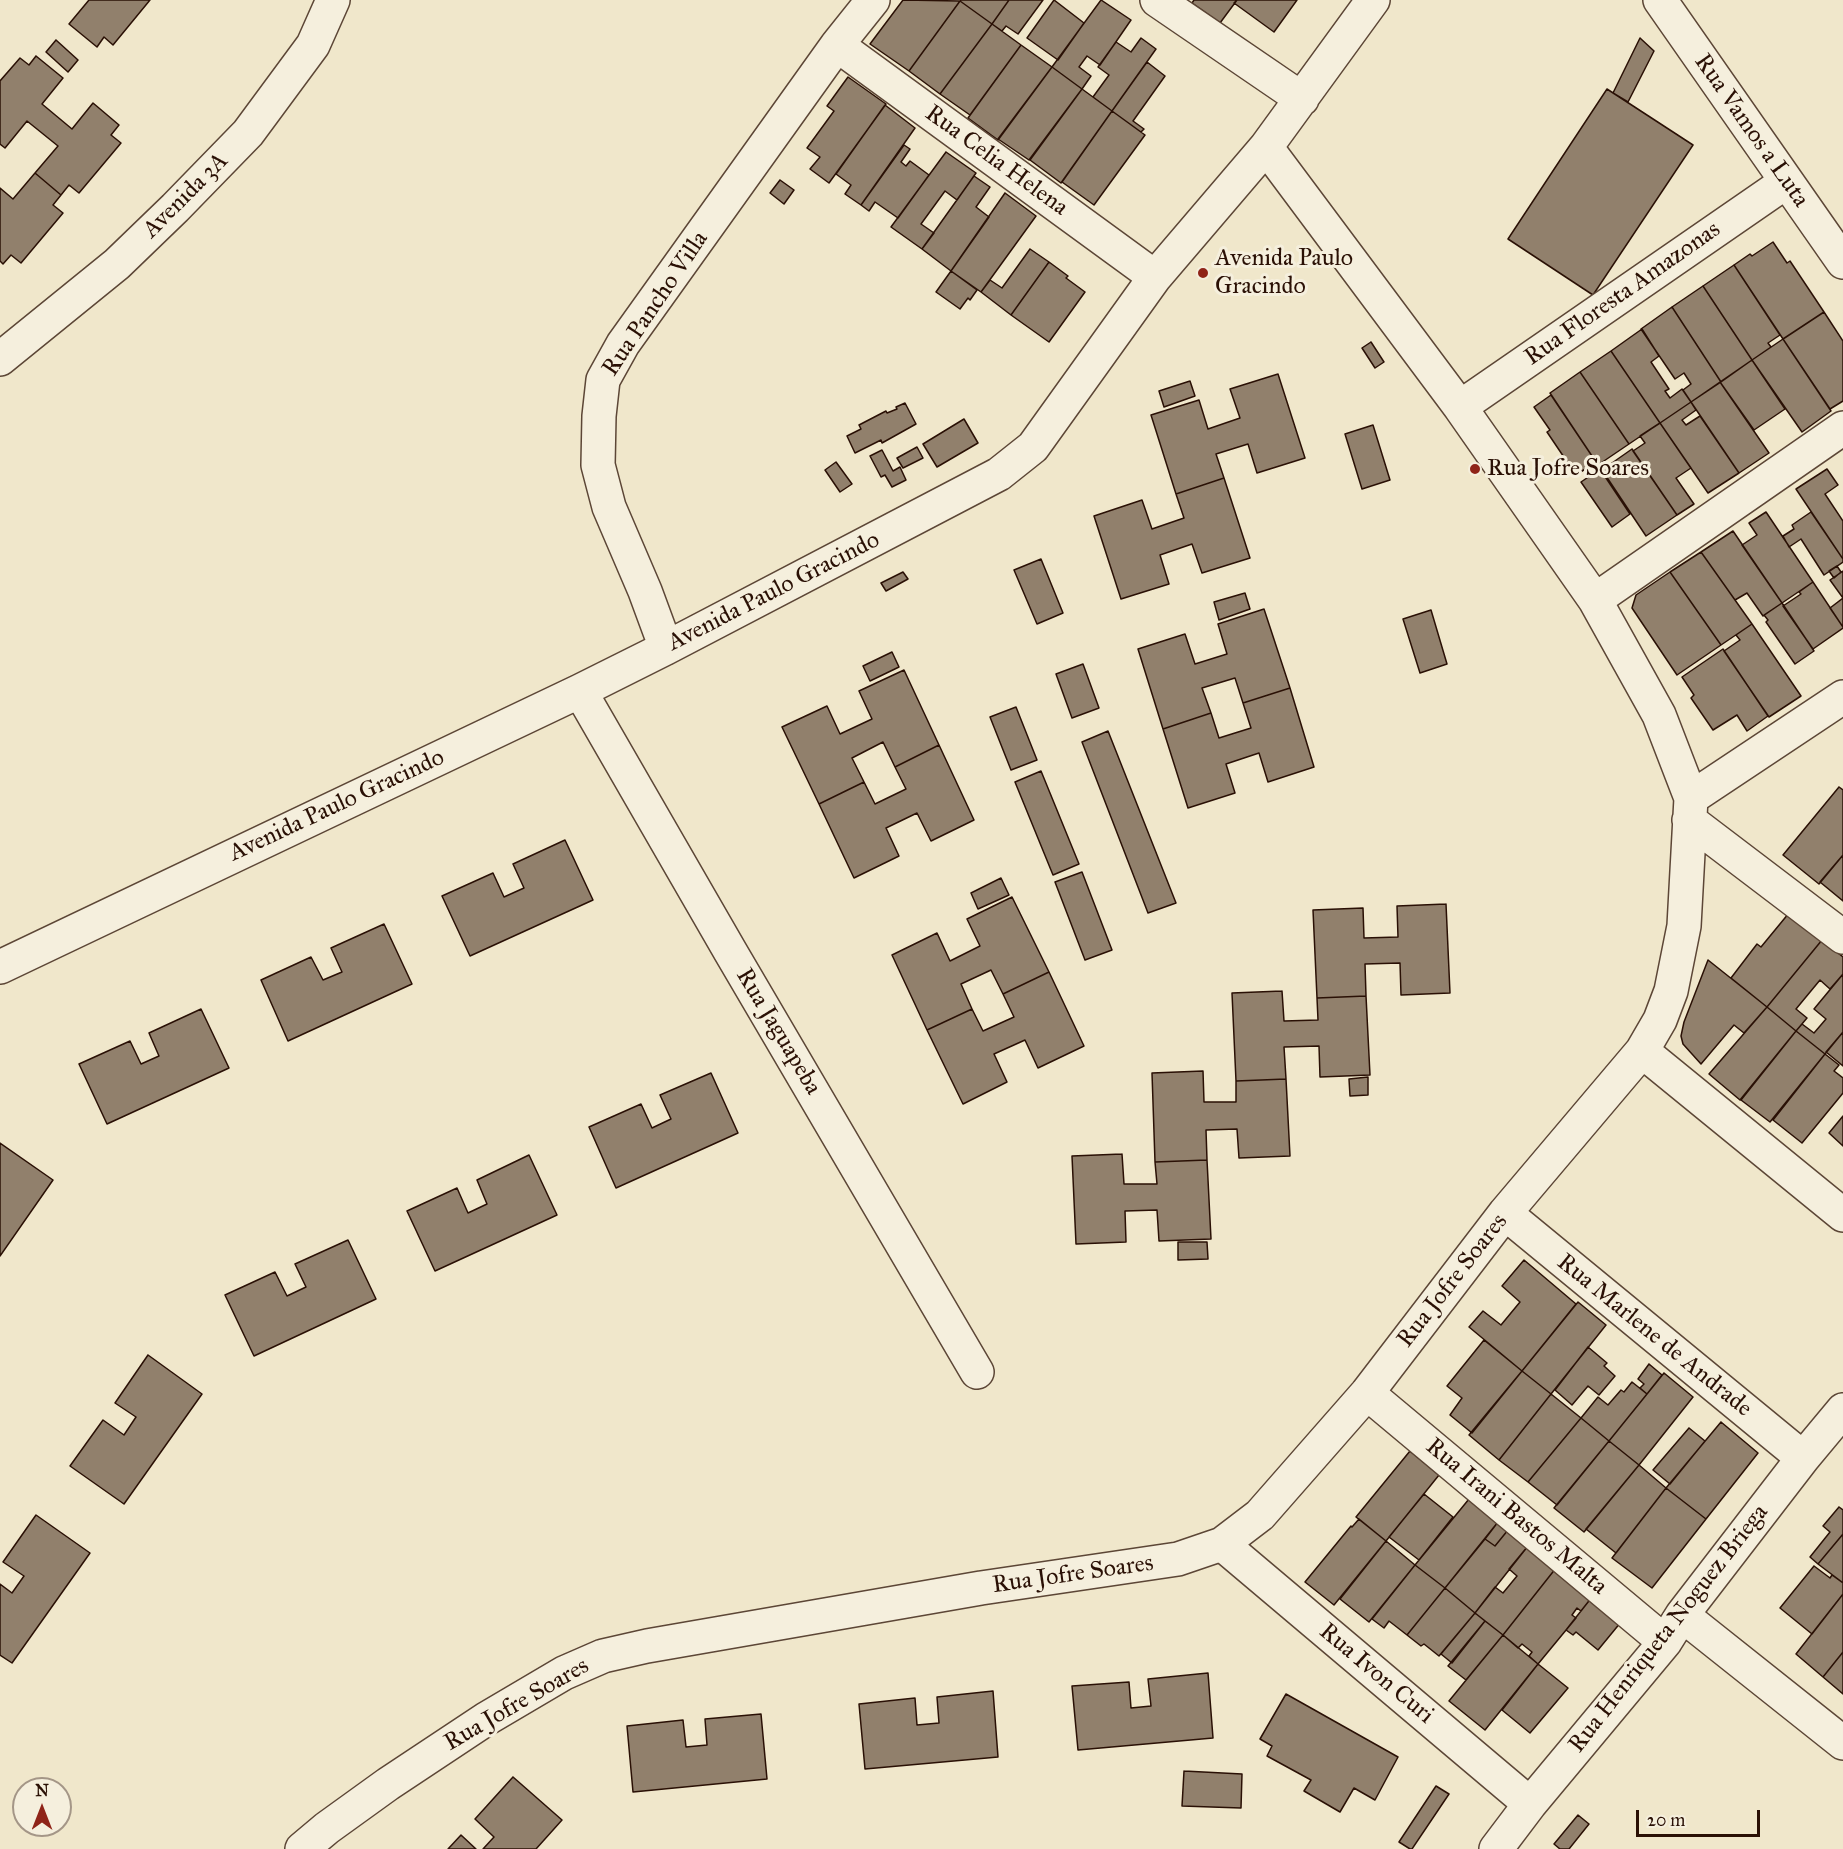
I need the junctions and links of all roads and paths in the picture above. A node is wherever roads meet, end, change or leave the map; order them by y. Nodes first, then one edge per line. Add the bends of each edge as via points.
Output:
1 (333, 0) edge
2 (873, 0) edge
3 (1157, 0) edge
4 (1373, 0) edge
5 (1660, 0) edge
6 (837, 45) junction
7 (1302, 99) junction
8 (1266, 147) junction
9 (1786, 182) junction
10 (1843, 262) edge
11 (1155, 277) junction
12 (0, 359) edge
13 (1460, 406) junction
14 (1843, 428) edge
15 (1595, 600) junction
16 (666, 648) junction
17 (580, 691) junction
18 (1843, 697) edge
19 (1690, 809) junction
20 (1843, 937) edge
21 (0, 967) edge
22 (1642, 1051) junction
23 (1505, 1213) junction
24 (1843, 1215) edge
25 (978, 1372) dead end
26 (1367, 1393) junction
27 (1837, 1429) edge
28 (1803, 1458) junction
29 (1222, 1544) junction
30 (1673, 1628) junction
31 (1843, 1743) edge
32 (1530, 1804) junction
33 (302, 1849) edge
34 (1496, 1849) edge

1 - 12 street, Avenida 3A via 313,45 248,134 117,264
2 - 6 street, Rua Pancho Villa
3 - 7 street
4 - 7 street, Avenida Paulo Gracindo
5 - 9 street, Rua Vamos a Luta
6 - 11 street, Rua Celia Helena
6 - 16 street, Rua Pancho Villa via 623,344 603,380 598,465 609,507
7 - 8 street, Avenida Paulo Gracindo
8 - 11 street, Avenida Paulo Gracindo
8 - 13 street, Rua Jofre Soares
9 - 10 street, Rua Vamos a Luta
9 - 13 street, Rua Floresta Amazonas
11 - 16 street, Avenida Paulo Gracindo via 1033,447 999,474
13 - 15 street, Rua Jofre Soares
14 - 15 street
15 - 19 street, Rua Jofre Soares via 1659,716
16 - 17 street, Avenida Paulo Gracindo
17 - 21 street, Avenida Paulo Gracindo
17 - 25 street, Rua Jaguapeba
18 - 19 street
19 - 20 street
19 - 22 street, Rua Jofre Soares via 1684,927 1677,965 1660,1020
22 - 23 street, Rua Jofre Soares
22 - 24 street
23 - 26 street, Rua Jofre Soares
23 - 28 street, Rua Marlene de Andrade
26 - 29 street, Rua Jofre Soares via 1260,1515
26 - 30 street, Rua Irani Bastos Malta
27 - 28 street, Rua Henriqueta Noguez Briega
28 - 30 street, Rua Henriqueta Noguez Briega
29 - 32 street, Rua Ivon Curi
29 - 33 street, Rua Jofre Soares via 1178,1560 981,1588 603,1656 564,1673 486,1719 388,1784
30 - 31 street, Rua Irani Bastos Malta
30 - 32 street, Rua Henriqueta Noguez Briega
32 - 34 street, Rua Henriqueta Noguez Briega

